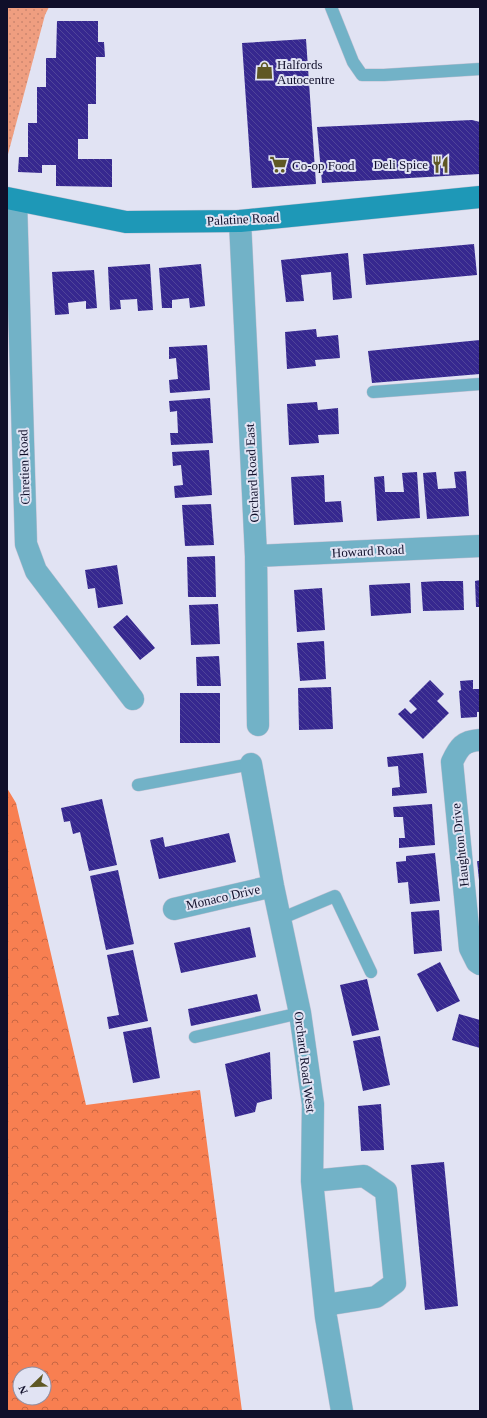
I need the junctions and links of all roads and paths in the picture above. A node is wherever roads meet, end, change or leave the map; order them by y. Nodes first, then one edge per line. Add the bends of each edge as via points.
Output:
1 (331, 7) edge
2 (480, 69) edge
3 (480, 197) edge
4 (11, 199) edge
5 (240, 221) junction
6 (480, 384) edge
7 (373, 392) dead end
8 (480, 546) edge
9 (256, 556) junction
10 (134, 699) dead end
11 (258, 725) dead end
12 (480, 740) edge
13 (251, 764) joint
14 (138, 785) dead end
15 (273, 886) junction
16 (174, 909) dead end
17 (280, 919) junction
18 (480, 964) edge
19 (372, 972) dead end
20 (300, 1013) junction
21 (195, 1037) dead end
22 (312, 1180) junction
23 (325, 1305) junction
24 (342, 1411) edge

1 - 2 lane via 353,62 362,75
3 - 5 main road, Palatine Road
4 - 5 main road, Palatine Road via 126,222
4 - 10 street, Chretien Road via 26,544 36,571
5 - 9 street, Orchard Road East
6 - 7 lane
8 - 9 street, Howard Road
9 - 11 street, Orchard Road East
12 - 18 street, Haughton Drive via 470,741 459,748 452,762 470,948
13 - 14 lane
13 - 15 street, Orchard Road West
15 - 16 street, Monaco Drive
15 - 17 street, Orchard Road West
17 - 19 lane via 335,896
17 - 20 street, Orchard Road West
20 - 21 lane
20 - 22 street, Orchard Road West via 313,1104
22 - 23 street, Orchard Road West
22 - 23 street via 364,1176 386,1191 395,1283 376,1297
23 - 24 street, Orchard Road West

